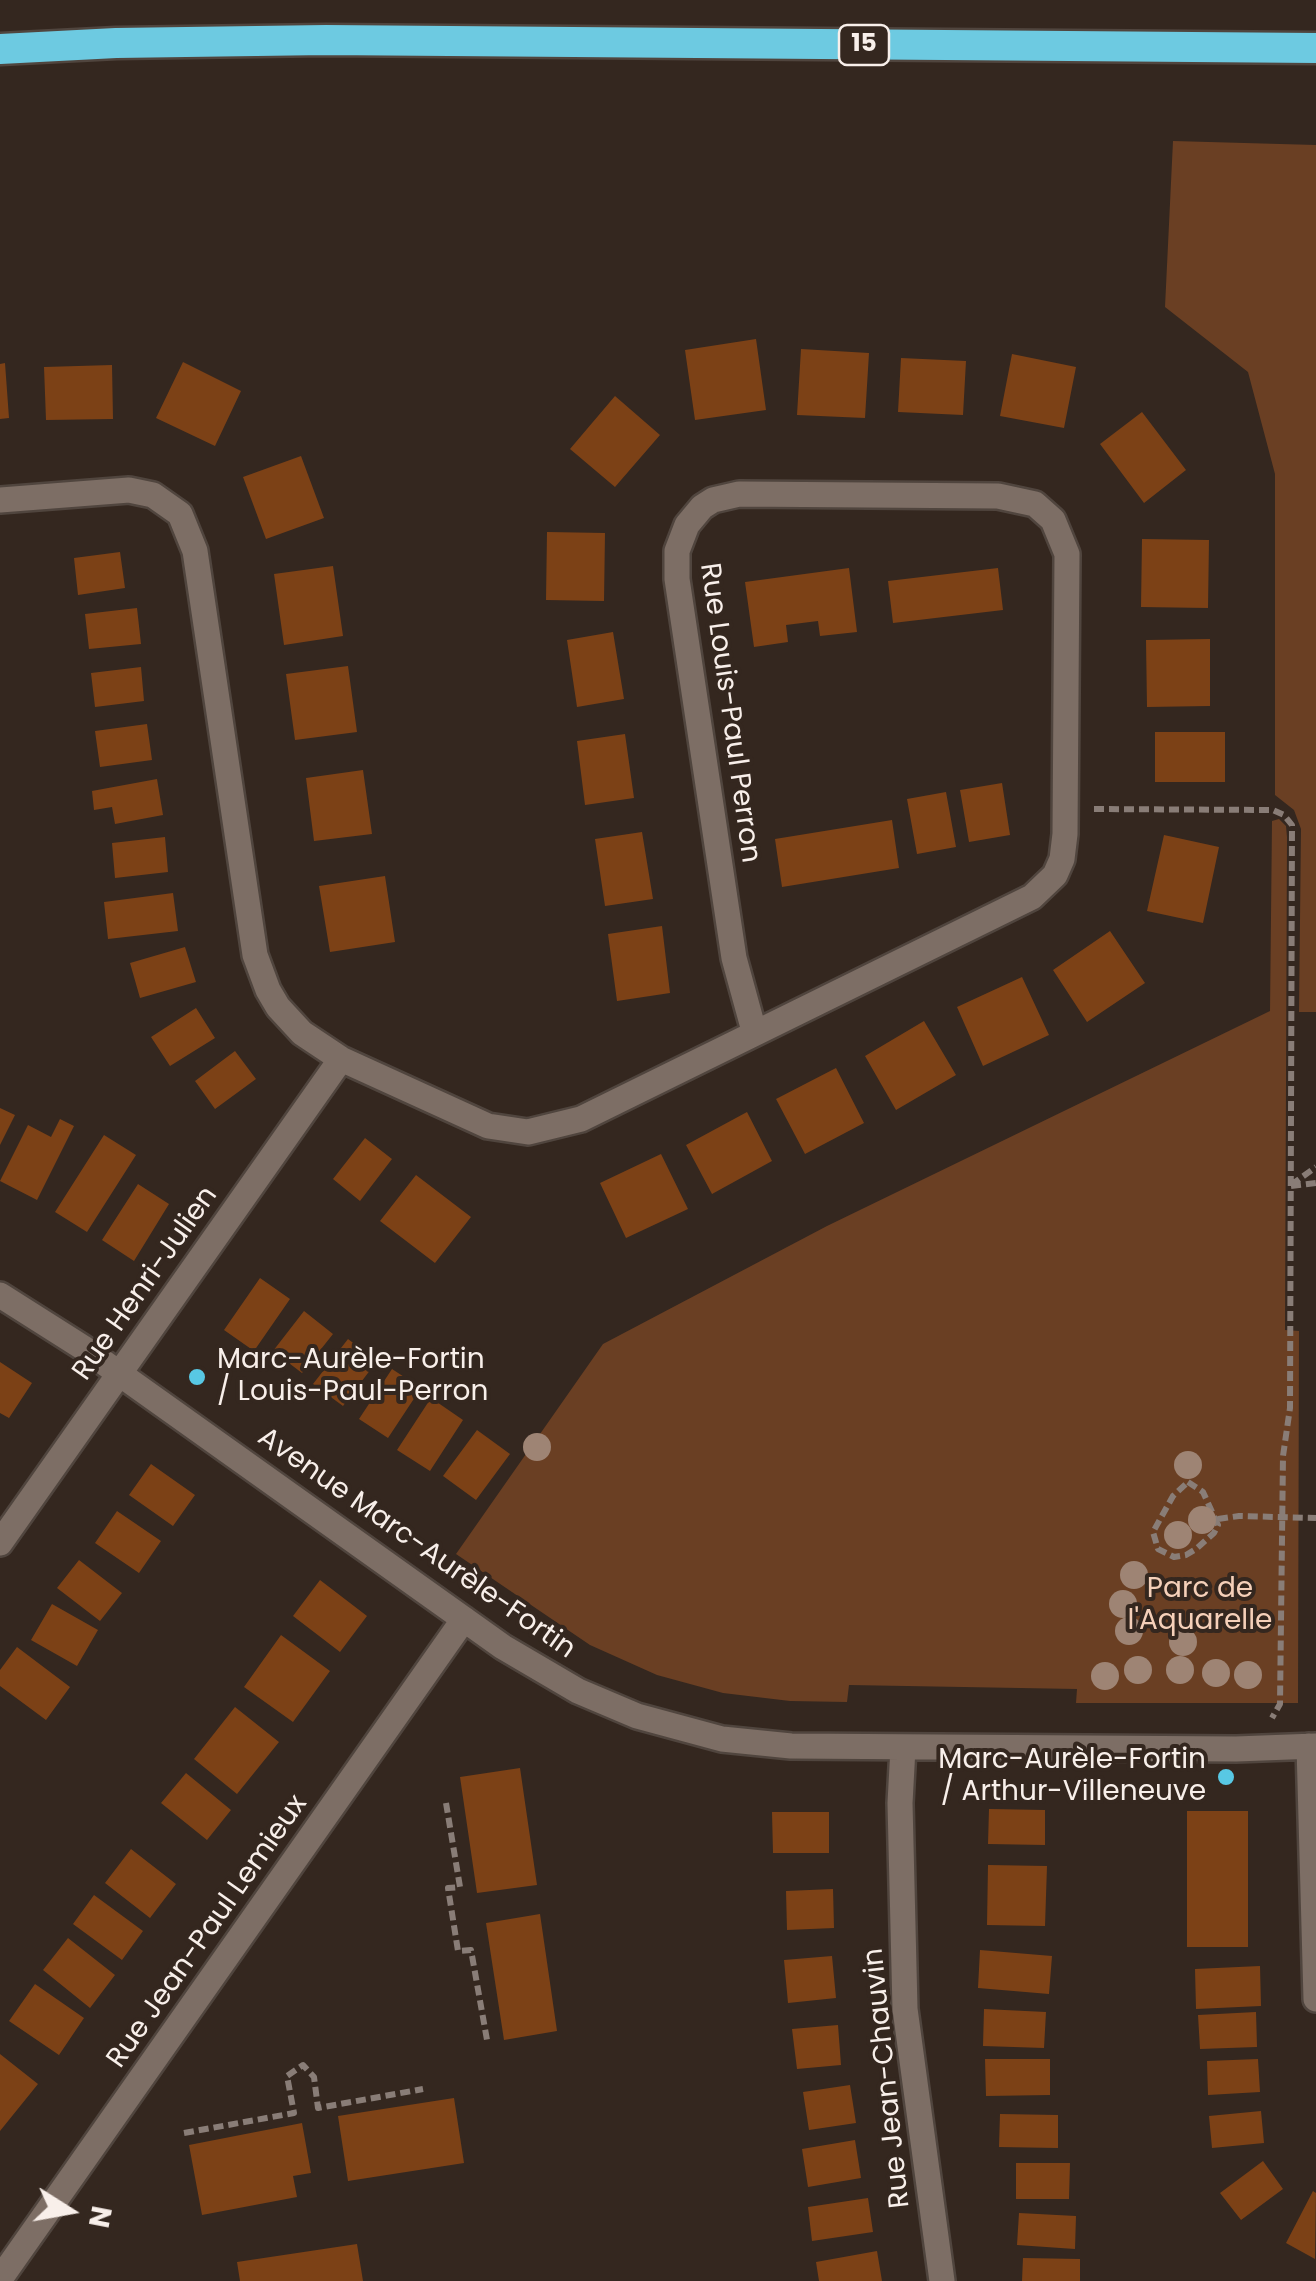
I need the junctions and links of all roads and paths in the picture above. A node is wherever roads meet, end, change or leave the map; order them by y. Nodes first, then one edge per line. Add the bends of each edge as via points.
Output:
1 (1316, 48) edge
2 (0, 49) edge
3 (0, 500) edge
4 (1094, 809) dead end
5 (754, 1031) junction
6 (341, 1059) junction
7 (1316, 1167) edge
8 (1316, 1183) edge
9 (1290, 1186) junction
10 (0, 1294) edge
11 (120, 1375) junction
12 (1282, 1518) junction
13 (1316, 1518) edge
14 (1218, 1519) junction
15 (0, 1544) edge
16 (464, 1618) junction
17 (1271, 1719) dead end
18 (1313, 1746) edge
19 (903, 1748) junction
20 (446, 1803) dead end
21 (1316, 1999) edge
22 (486, 2040) dead end
23 (423, 2089) dead end
24 (184, 2132) dead end
25 (0, 2279) edge
26 (942, 2281) edge

1 - 2 highway, 15 via 326,40
3 - 6 street, Rue Louis-Paul Perron via 141,491 172,506 187,524 260,974 302,1033
4 - 9 path via 1273,810 1289,820
5 - 5 street, Rue Louis-Paul Perron via 734,958 677,579 677,551 687,525 714,500 739,494 998,496 1034,504 1053,520 1067,554 1066,834 1060,867 1032,897
5 - 6 street, Rue Louis-Paul Perron via 581,1119 528,1132 488,1126
6 - 11 street, Rue Henri-Julien
7 - 9 path
8 - 9 path
9 - 12 path via 1290,1408
10 - 11 street, Avenue Marc-Aurèle-Fortin
11 - 15 street, Rue Henri-Julien
11 - 16 street, Avenue Marc-Aurèle-Fortin
12 - 13 path
12 - 14 path
12 - 17 path via 1280,1704
14 - 14 path via 1198,1486 1183,1484 1153,1532 1154,1542 1166,1554 1186,1555 1214,1534
16 - 19 street, Avenue Marc-Aurèle-Fortin via 556,1679 650,1720 768,1744
16 - 25 street, Rue Jean-Paul Lemieux
18 - 19 street, Avenue Marc-Aurèle-Fortin
18 - 21 street
19 - 26 street, Rue Jean-Chauvin via 905,2009
20 - 22 path via 460,1887 448,1888 451,1936 458,1951 471,1950
23 - 24 path via 318,2108 314,2077 303,2065 287,2076 294,2113

